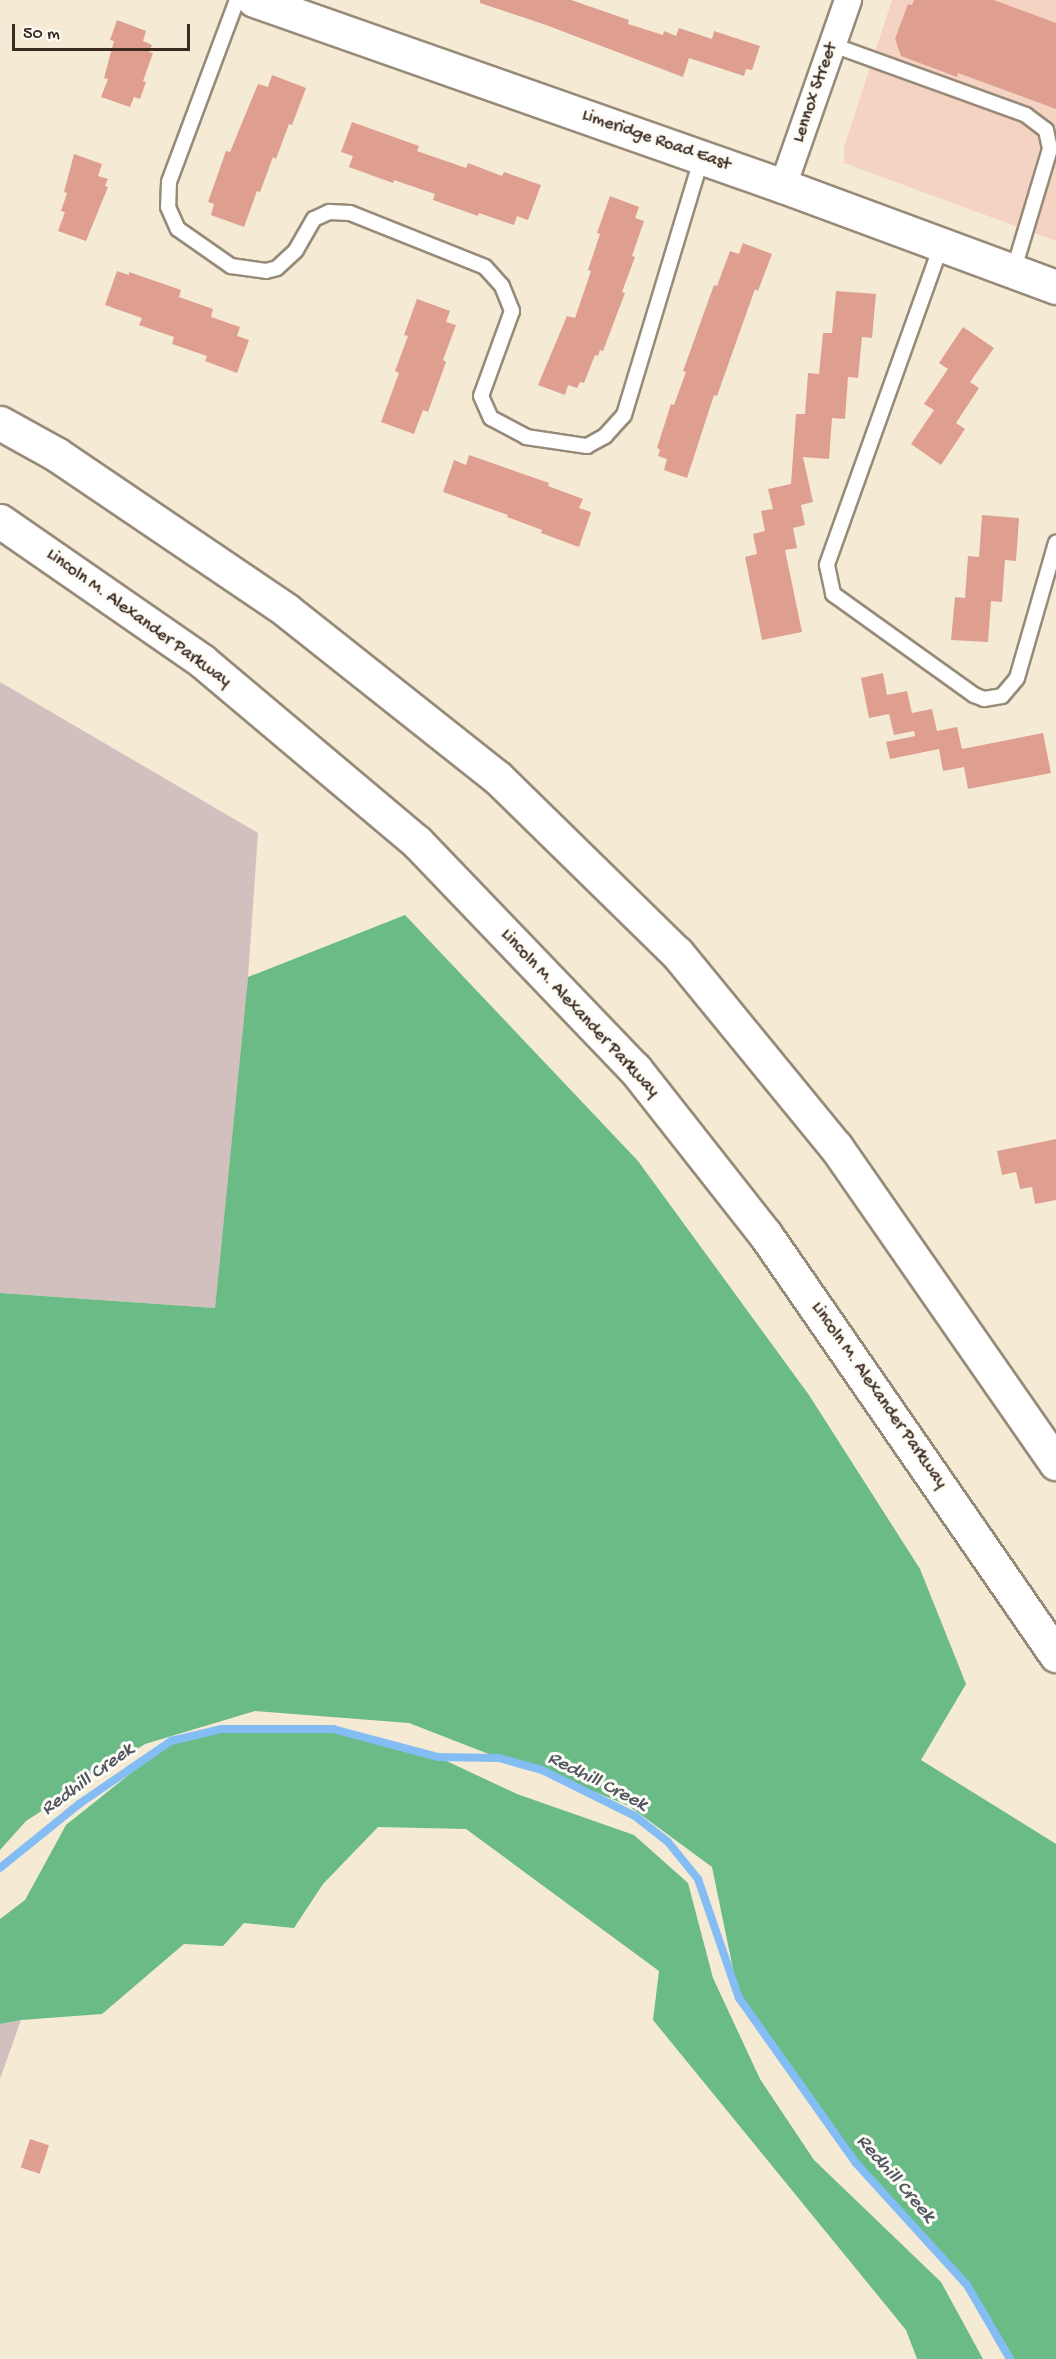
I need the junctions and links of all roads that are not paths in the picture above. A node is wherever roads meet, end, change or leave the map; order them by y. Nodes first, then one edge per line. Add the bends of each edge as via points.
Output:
1 (237, 0) edge
2 (254, 0) edge
3 (848, 0) edge
4 (832, 45) junction
5 (702, 157) junction
6 (783, 186) junction
7 (941, 246) junction
8 (1013, 272) junction
9 (1056, 287) edge
10 (0, 423) edge
11 (0, 520) edge
12 (1056, 543) edge
13 (1056, 1462) edge
14 (1056, 1655) edge

1 - 5 lane via 169,182 168,207 178,229 231,266 266,271 277,268 296,250 314,219 329,212 350,213 485,267 502,286 512,311 481,396 491,418 526,437 587,446 605,436 624,415
2 - 5 main road, Limeridge Road East
3 - 4 street, Lennox Street
4 - 6 street, Lennox Street
4 - 8 lane via 1026,115 1046,130 1050,149
5 - 6 main road, Limeridge Road East
6 - 7 main road, Limeridge Road East
7 - 8 main road, Limeridge Road East
7 - 12 lane via 827,565 833,594 974,695 984,699 1002,696 1017,678
8 - 9 main road, Limeridge Road East
10 - 13 main road via 56,454 286,609 498,778 677,953 836,1147
11 - 14 main road, Lincoln M. Alexander Parkway via 202,661 417,842 635,1069 765,1234

